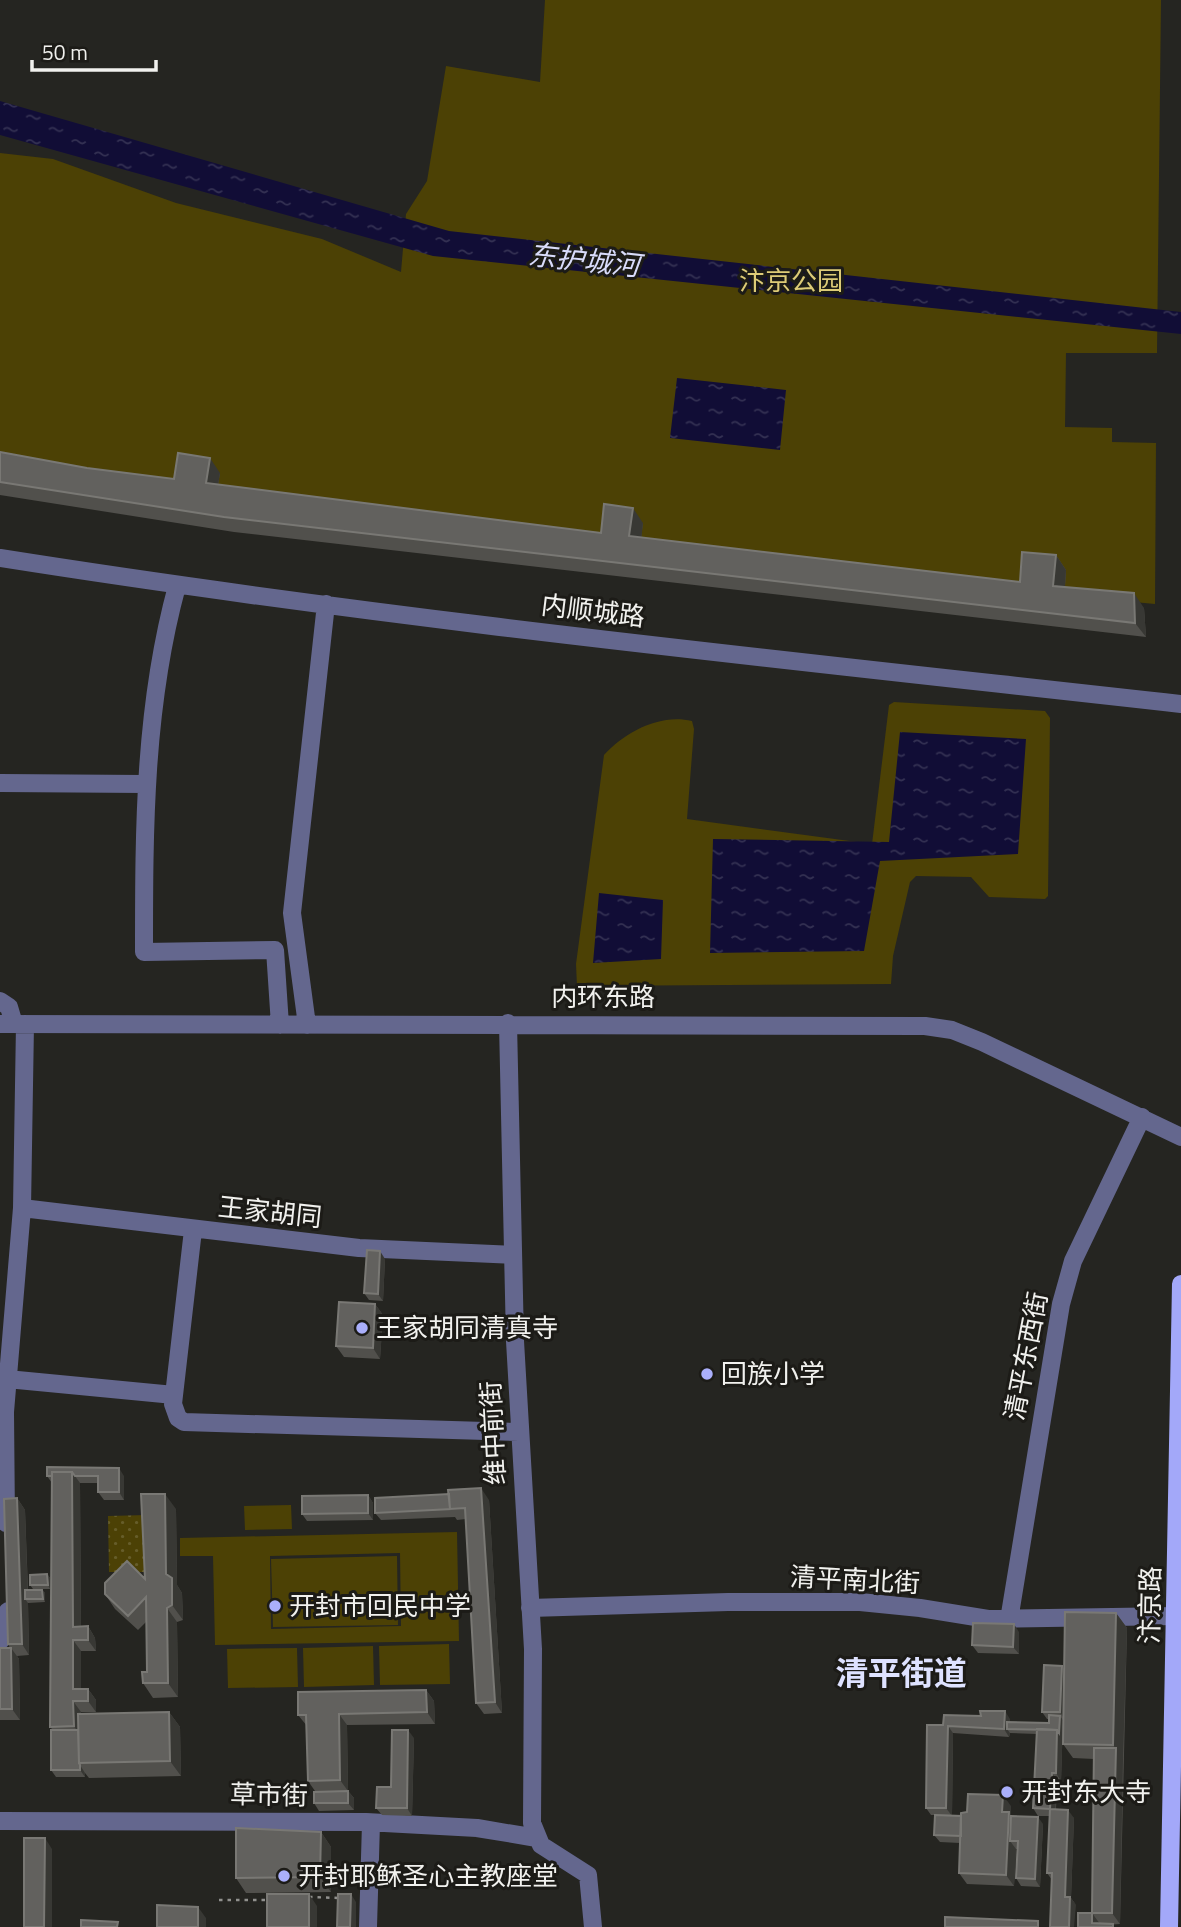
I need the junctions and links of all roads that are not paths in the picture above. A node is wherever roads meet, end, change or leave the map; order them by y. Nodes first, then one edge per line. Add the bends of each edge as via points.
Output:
1 (0, 558) edge
2 (177, 586) junction
3 (327, 604) junction
4 (1181, 704) edge
5 (0, 783) edge
6 (145, 784) junction
7 (0, 1001) edge
8 (508, 1023) junction
9 (13, 1024) edge
10 (280, 1025) junction
11 (307, 1025) junction
12 (1142, 1117) junction
13 (1181, 1137) edge
14 (22, 1208) junction
15 (194, 1230) junction
16 (513, 1255) junction
17 (1181, 1284) edge
18 (8, 1378) junction
19 (174, 1395) junction
20 (519, 1432) junction
21 (7, 1536) edge
22 (8, 1591) edge
23 (530, 1608) junction
24 (1176, 1616) junction
25 (1009, 1620) junction
26 (0, 1641) edge
27 (0, 1821) edge
28 (371, 1823) junction
29 (537, 1838) junction
30 (368, 1927) edge
31 (593, 1927) edge
32 (1169, 1927) edge

1 - 2 street, 内顺城路
2 - 3 street, 内顺城路
2 - 6 street via 156,674
3 - 4 street, 内顺城路
3 - 11 street via 292,913
5 - 6 street
6 - 10 street via 144,952 275,950
7 - 9 street via 9,1007
8 - 11 street, 内环东路
8 - 12 street, 内环东路 via 874,1024 952,1030
8 - 16 street, 维中前街
9 - 10 street, 内环东路
9 - 14 street
10 - 11 street, 内环东路
12 - 13 street, 内环东路
12 - 25 street, 清平东西街 via 1073,1261 1061,1304
14 - 15 street, 王家胡同
14 - 18 street
15 - 16 street, 王家胡同 via 359,1248
15 - 19 street
16 - 20 street, 维中前街
17 - 24 main road, 汴京路
18 - 19 street
18 - 21 street
19 - 20 street via 174,1411 184,1422
20 - 23 street, 维中前街
22 - 26 street via 8,1633
23 - 25 street, 清平南北街 via 860,1602
23 - 29 street, 维中前街 via 532,1823
24 - 25 street, 清平南北街
24 - 32 main road, 汴京路
27 - 28 street, 草市街
28 - 29 street, 草市街 via 477,1828
28 - 30 street
29 - 31 street via 547,1850 588,1875

